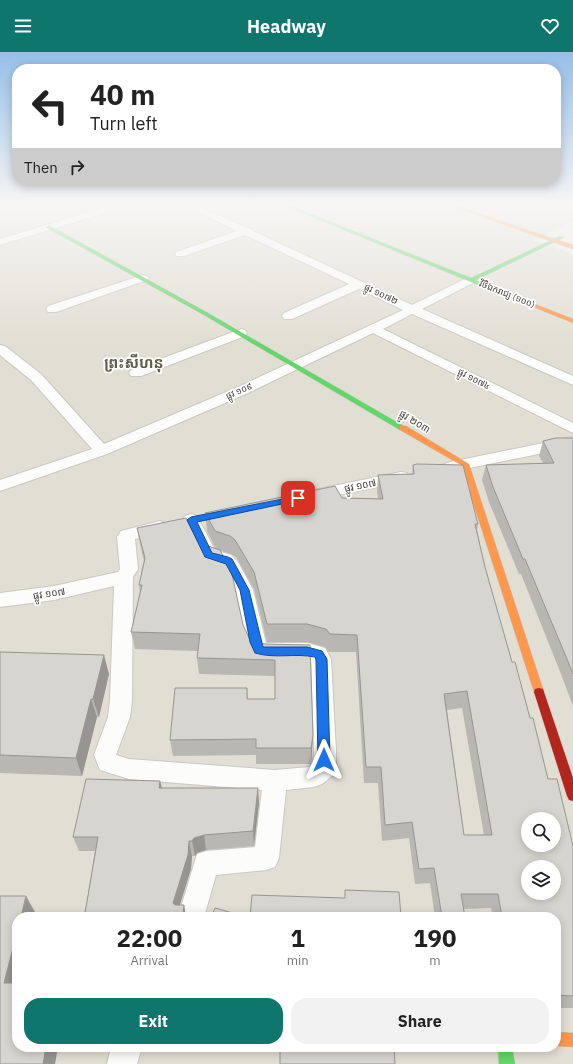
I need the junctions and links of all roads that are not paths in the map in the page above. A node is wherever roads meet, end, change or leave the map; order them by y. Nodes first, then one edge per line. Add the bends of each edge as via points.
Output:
1 (95, 252) edge
2 (185, 252) edge
3 (293, 252) edge
4 (402, 252) edge
5 (531, 252) edge
6 (180, 254) dead end
7 (143, 278) junction
8 (471, 280) junction
9 (360, 284) junction
10 (52, 309) dead end
11 (413, 310) junction
12 (288, 316) dead end
13 (573, 321) edge
14 (374, 329) junction
15 (241, 333) junction
16 (0, 349) edge
17 (298, 365) junction
18 (136, 373) dead end
19 (573, 381) edge
20 (573, 429) edge
21 (573, 442) edge
22 (102, 451) junction
23 (465, 464) junction
24 (0, 486) edge
25 (301, 498) edge
26 (124, 577) junction
27 (0, 600) edge
28 (275, 781) junction
29 (573, 796) edge
30 (192, 912) edge
31 (561, 1040) edge
32 (573, 1040) edge
33 (124, 1052) edge
34 (506, 1052) edge
35 (122, 1064) edge
36 (507, 1064) edge

1 - 7 street, ផ្លូវ ២០៣
2 - 6 street
3 - 9 street, ផ្លូវ ១០៧២
4 - 8 street, វិថីឯករាជ្យ (១០០)
5 - 8 street
7 - 10 street
7 - 15 street, ផ្លូវ ២០៣
8 - 11 street, ផ្លូវ ១០៩
8 - 13 street, វិថីឯករាជ្យ (១០០)
9 - 11 street, ផ្លូវ ១០៧២
9 - 12 street
11 - 14 street, ផ្លូវ ១០៩
11 - 19 street, ផ្លូវ ១០៧២
14 - 17 street, ផ្លូវ ១០៩
14 - 20 street, ផ្លូវ ១០៧៤
15 - 17 street, ផ្លូវ ២០៣
15 - 18 street
16 - 22 street via 36,377
17 - 22 street, ផ្លូវ ១០៩
17 - 23 street, ផ្លូវ ២០៣
21 - 23 street, ផ្លូវ ១០៧
22 - 24 street, ផ្លូវ ១០៩
23 - 25 street, ផ្លូវ ១០៧
23 - 29 street
26 - 27 street, ផ្លូវ ១០៧ via 54,593
26 - 28 street via 121,702 119,717 105,754 108,763 129,769
26 - 28 street via 128,570 127,535 199,518 208,555 229,562 244,590 259,650 307,651 318,654 321,659 324,769 314,777
28 - 30 street via 266,858 206,863
31 - 32 street
33 - 35 street
34 - 36 street

